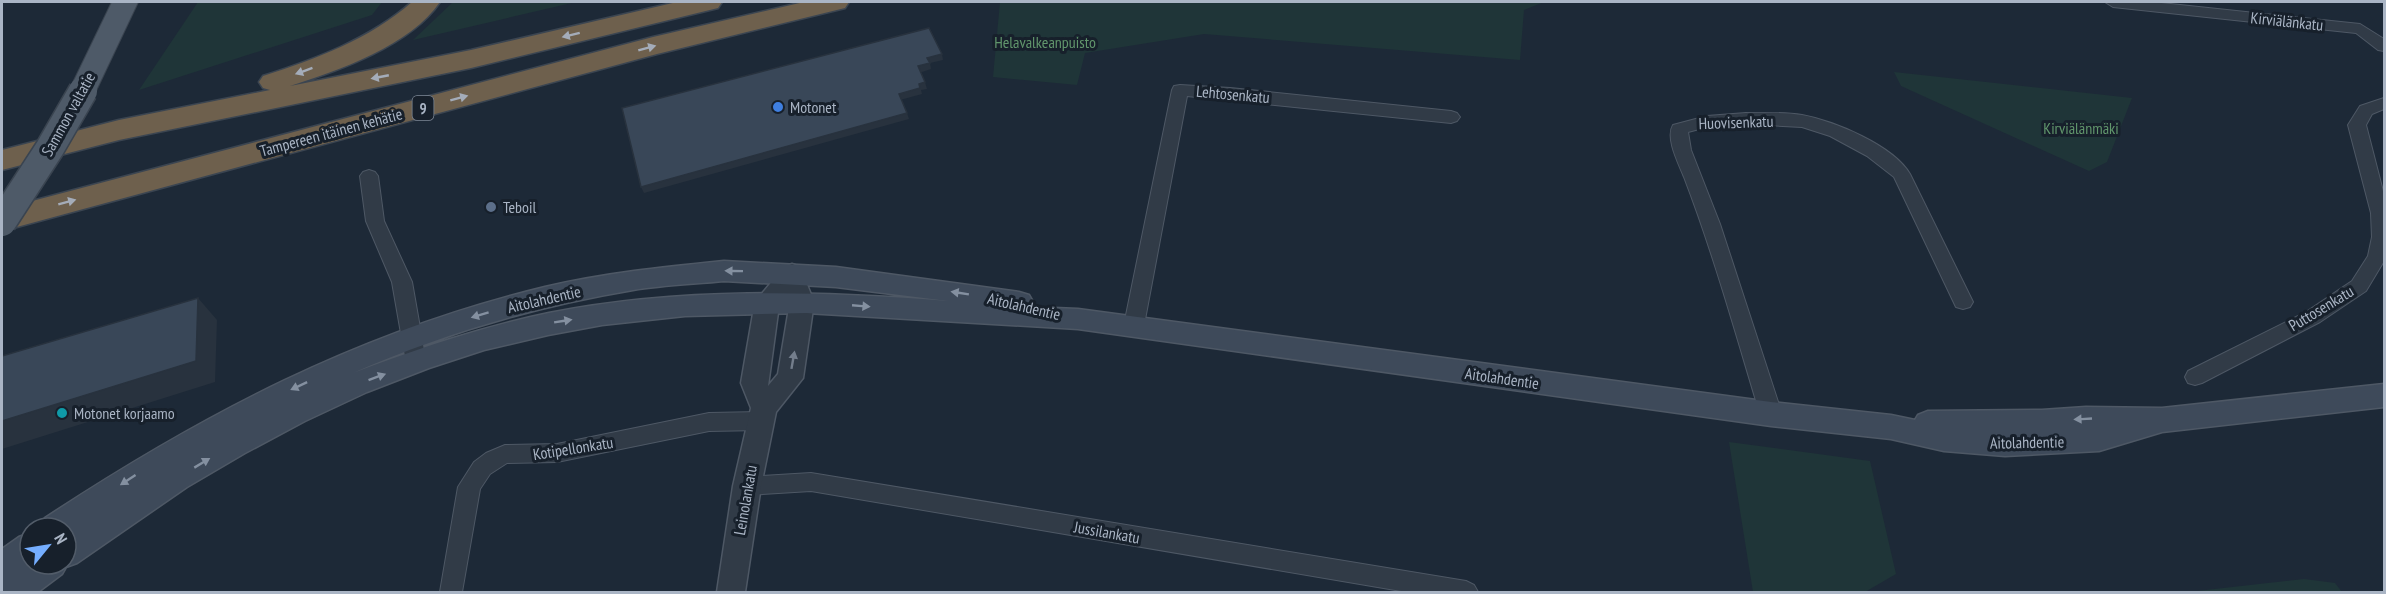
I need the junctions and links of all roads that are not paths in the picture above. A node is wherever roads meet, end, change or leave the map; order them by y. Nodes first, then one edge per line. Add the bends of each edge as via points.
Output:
1 (125, 2) edge
2 (427, 2) edge
3 (709, 2) edge
4 (836, 2) edge
5 (2113, 2) edge
6 (2172, 5) edge
7 (2385, 46) edge
8 (2385, 104) edge
9 (1451, 117) dead end
10 (119, 130) junction
11 (2, 159) edge
12 (369, 177) dead end
13 (4, 220) edge
14 (792, 273) junction
15 (767, 302) junction
16 (802, 302) junction
17 (1963, 302) dead end
18 (1078, 319) junction
19 (1134, 325) junction
20 (414, 350) junction
21 (2195, 377) dead end
22 (2385, 396) edge
23 (762, 414) junction
24 (1771, 414) junction
25 (747, 486) junction
26 (74, 516) edge
27 (78, 545) edge
28 (18, 556) edge
29 (2, 567) edge
30 (35, 576) edge
31 (13, 592) edge
32 (451, 592) edge
33 (731, 592) edge
34 (1467, 592) edge

1 - 13 main road, Sammon valtatie, bridge via 83,91
2 -> 10 highway via 392,30 318,66
3 -> 10 highway, 9 via 471,59
13 -> 4 highway, Tampereen itäinen kehätie / 9
5 - 6 street, Kirviälänkatu
6 - 7 street, Kirviälänkatu via 2360,28
8 - 21 street, Puttosenkatu via 2368,107 2357,125 2380,215 2381,237 2377,257 2359,286 2313,317
9 - 19 street, Lehtosenkatu via 1180,90
10 - 11 highway, 9
12 - 20 street via 375,221 402,282
14 - 15 street
14 - 16 street, Leinolankatu
18 -> 14 main road, Aitolahdentie via 1020,303 850,277
14 -> 20 main road, Aitolahdentie via 725,271 591,288 496,311
15 - 16 main road, Aitolahdentie
20 -> 15 main road, Aitolahdentie via 467,344 547,324 655,308
15 - 23 street via 754,383
16 -> 18 main road, Aitolahdentie via 1012,318
23 -> 16 street, Leinolankatu via 790,378
17 - 24 street, Huovisenkatu via 1900,174 1879,154 1814,124 1788,120 1711,121 1679,129 1682,150 1711,224
18 - 19 main road, Aitolahdentie
19 - 24 main road, Aitolahdentie
20 -> 26 main road, Aitolahdentie via 298,386 224,423
27 -> 20 main road, Aitolahdentie via 155,491 233,445
22 - 24 main road, Aitolahdentie via 2162,420 2099,439 2025,444 1944,440 1891,427
23 - 25 street, Leinolankatu
23 - 32 street, Kotipellonkatu via 557,453 505,454 494,459 469,487
25 - 33 street, Leinolankatu
25 - 34 street, Jussilankatu via 811,482
28 - 29 main road
30 - 31 main road

